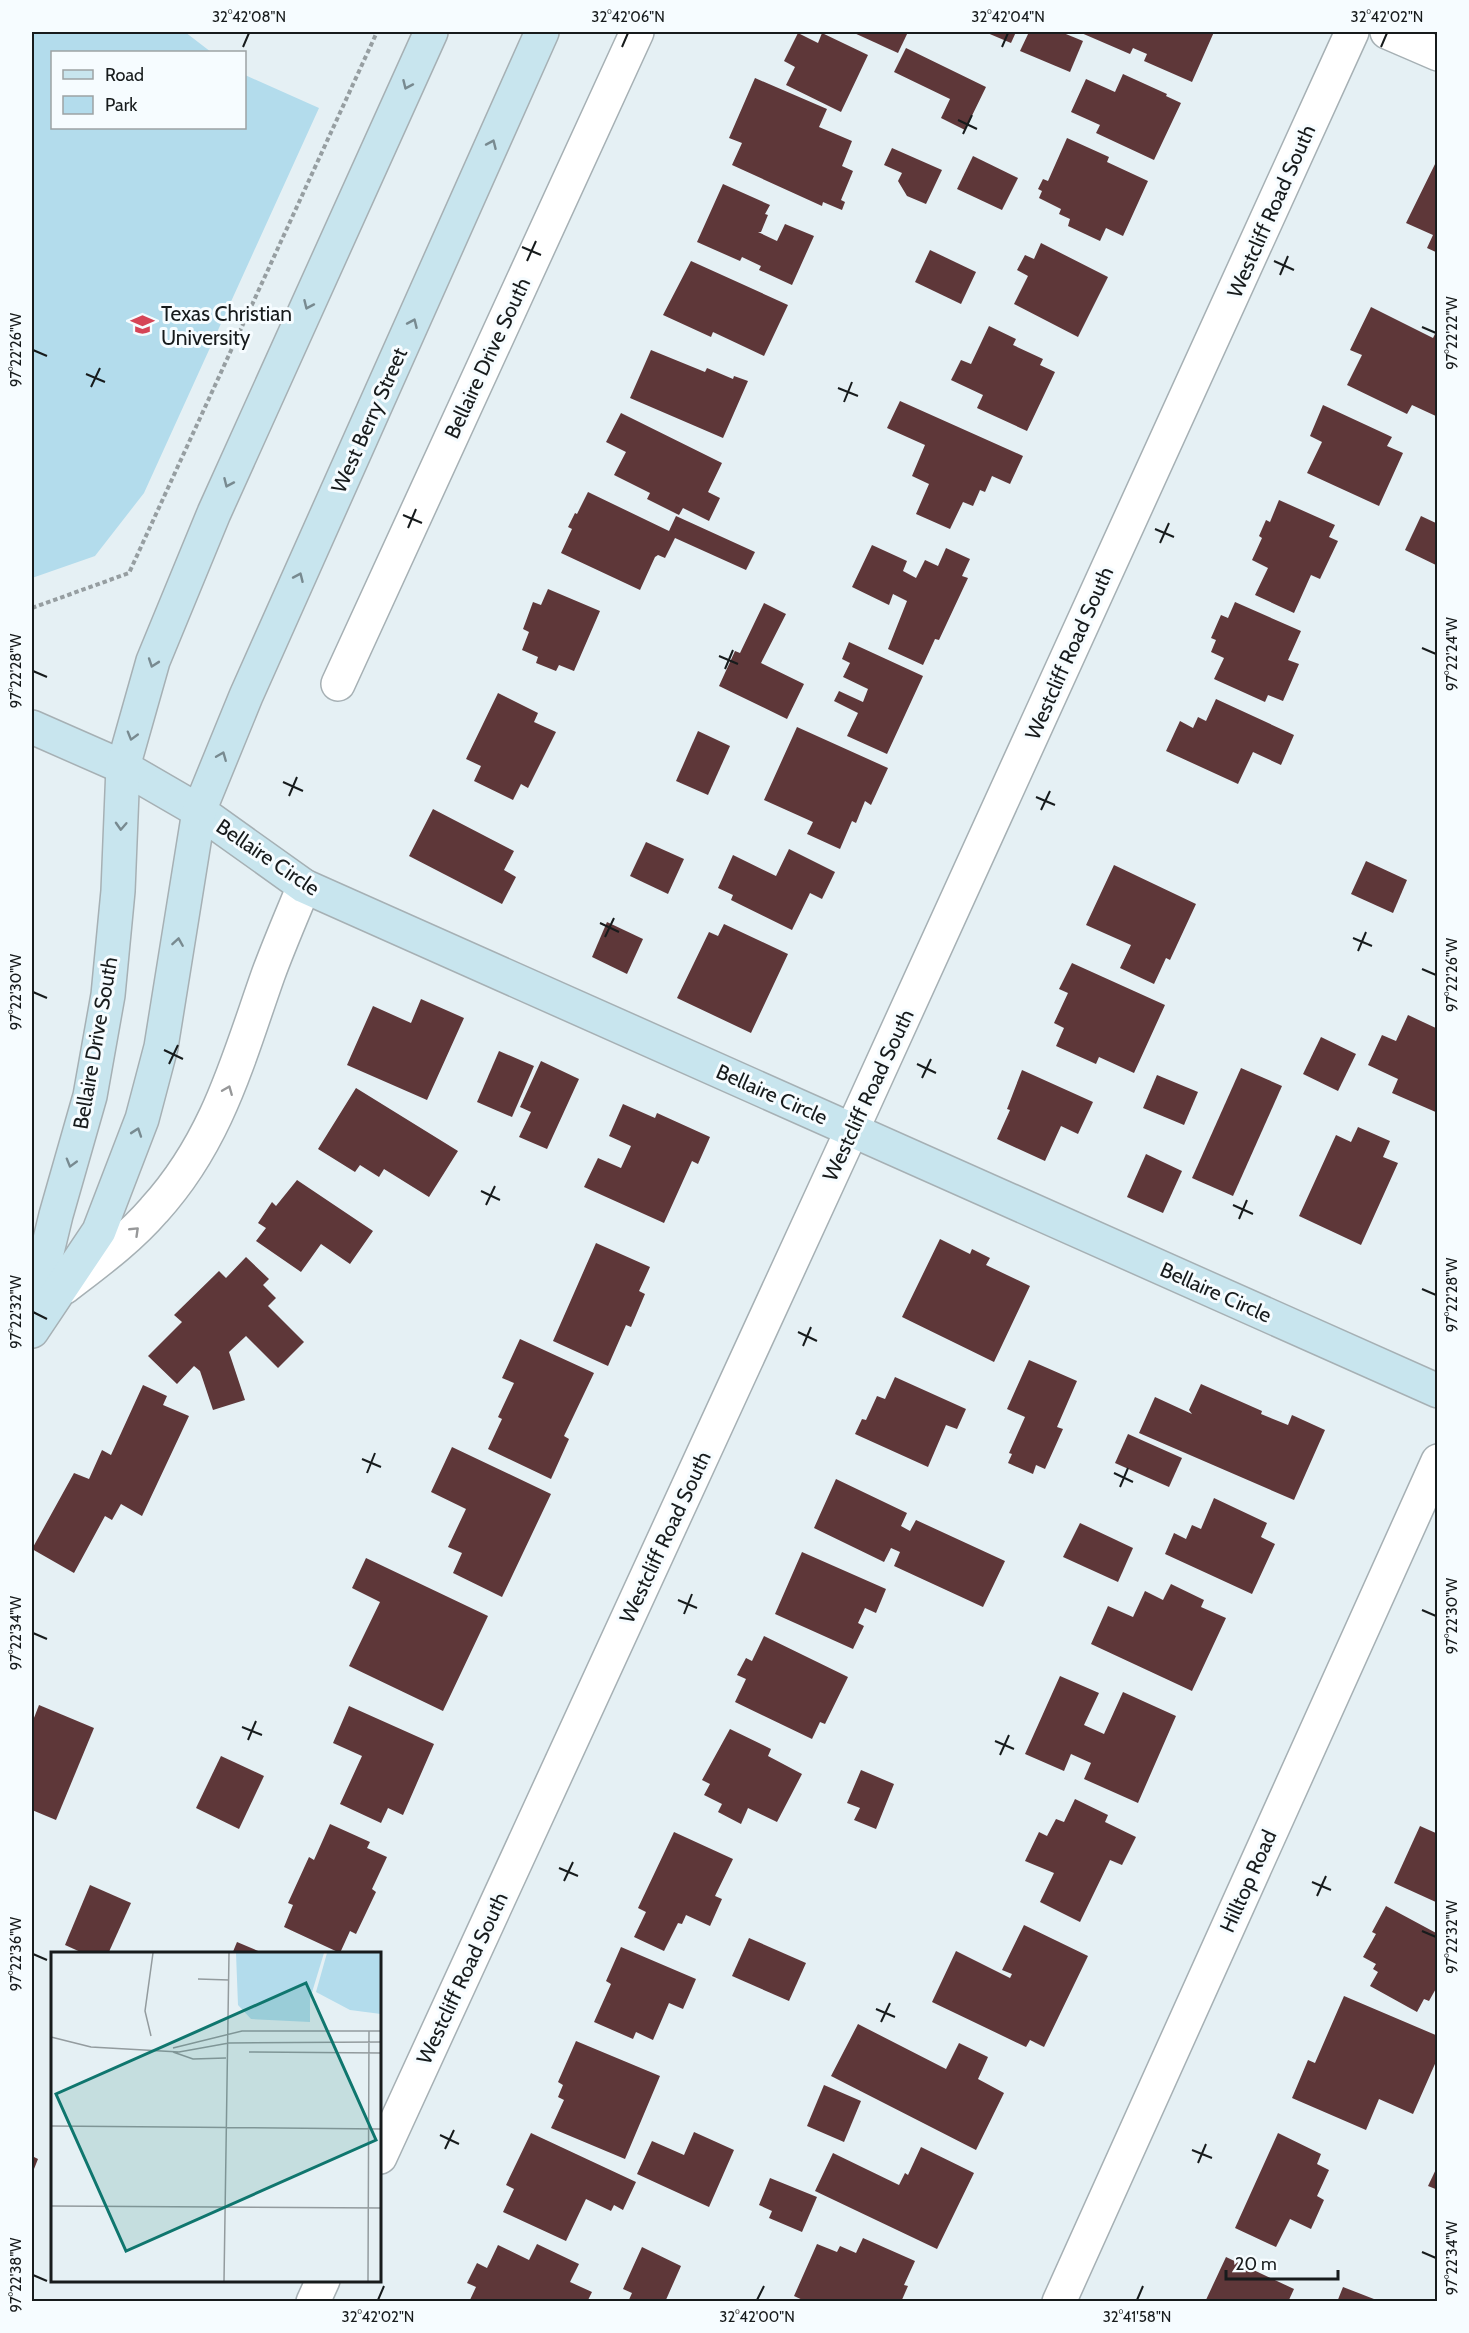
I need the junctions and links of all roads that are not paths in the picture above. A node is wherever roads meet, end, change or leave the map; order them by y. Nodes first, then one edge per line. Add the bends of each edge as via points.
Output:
1 (431, 32) edge
2 (542, 32) edge
3 (637, 32) edge
4 (1352, 32) edge
5 (1387, 32) edge
6 (1437, 54) edge
7 (338, 684) dead end
8 (32, 727) edge
9 (123, 767) junction
10 (200, 810) junction
11 (304, 886) junction
12 (852, 1130) junction
13 (57, 1294) junction
14 (32, 1314) edge
15 (32, 1331) edge
16 (1437, 1391) edge
17 (1437, 1461) edge
18 (381, 2155) edge
19 (322, 2282) edge
20 (313, 2301) edge
21 (1059, 2301) edge

1 -> 9 main road via 214,513 153,661
10 -> 2 main road, West Berry Street via 246,696
3 - 7 street, Bellaire Drive South
4 - 12 street, Westcliff Road South
5 - 6 street
8 - 9 main road, Bellaire Circle
9 - 10 main road, Bellaire Circle
9 -> 14 main road, Bellaire Drive South via 118,891 108,995 90,1096
10 - 11 main road, Bellaire Circle
13 -> 10 main road via 99,1231 142,1119 160,1047
11 - 12 main road, Bellaire Circle
13 -> 11 street via 133,1234 180,1178 203,1143 222,1106
12 - 16 main road, Bellaire Circle
12 - 18 street, Westcliff Road South
13 - 15 main road
17 - 21 street, Hilltop Road
19 - 20 street

